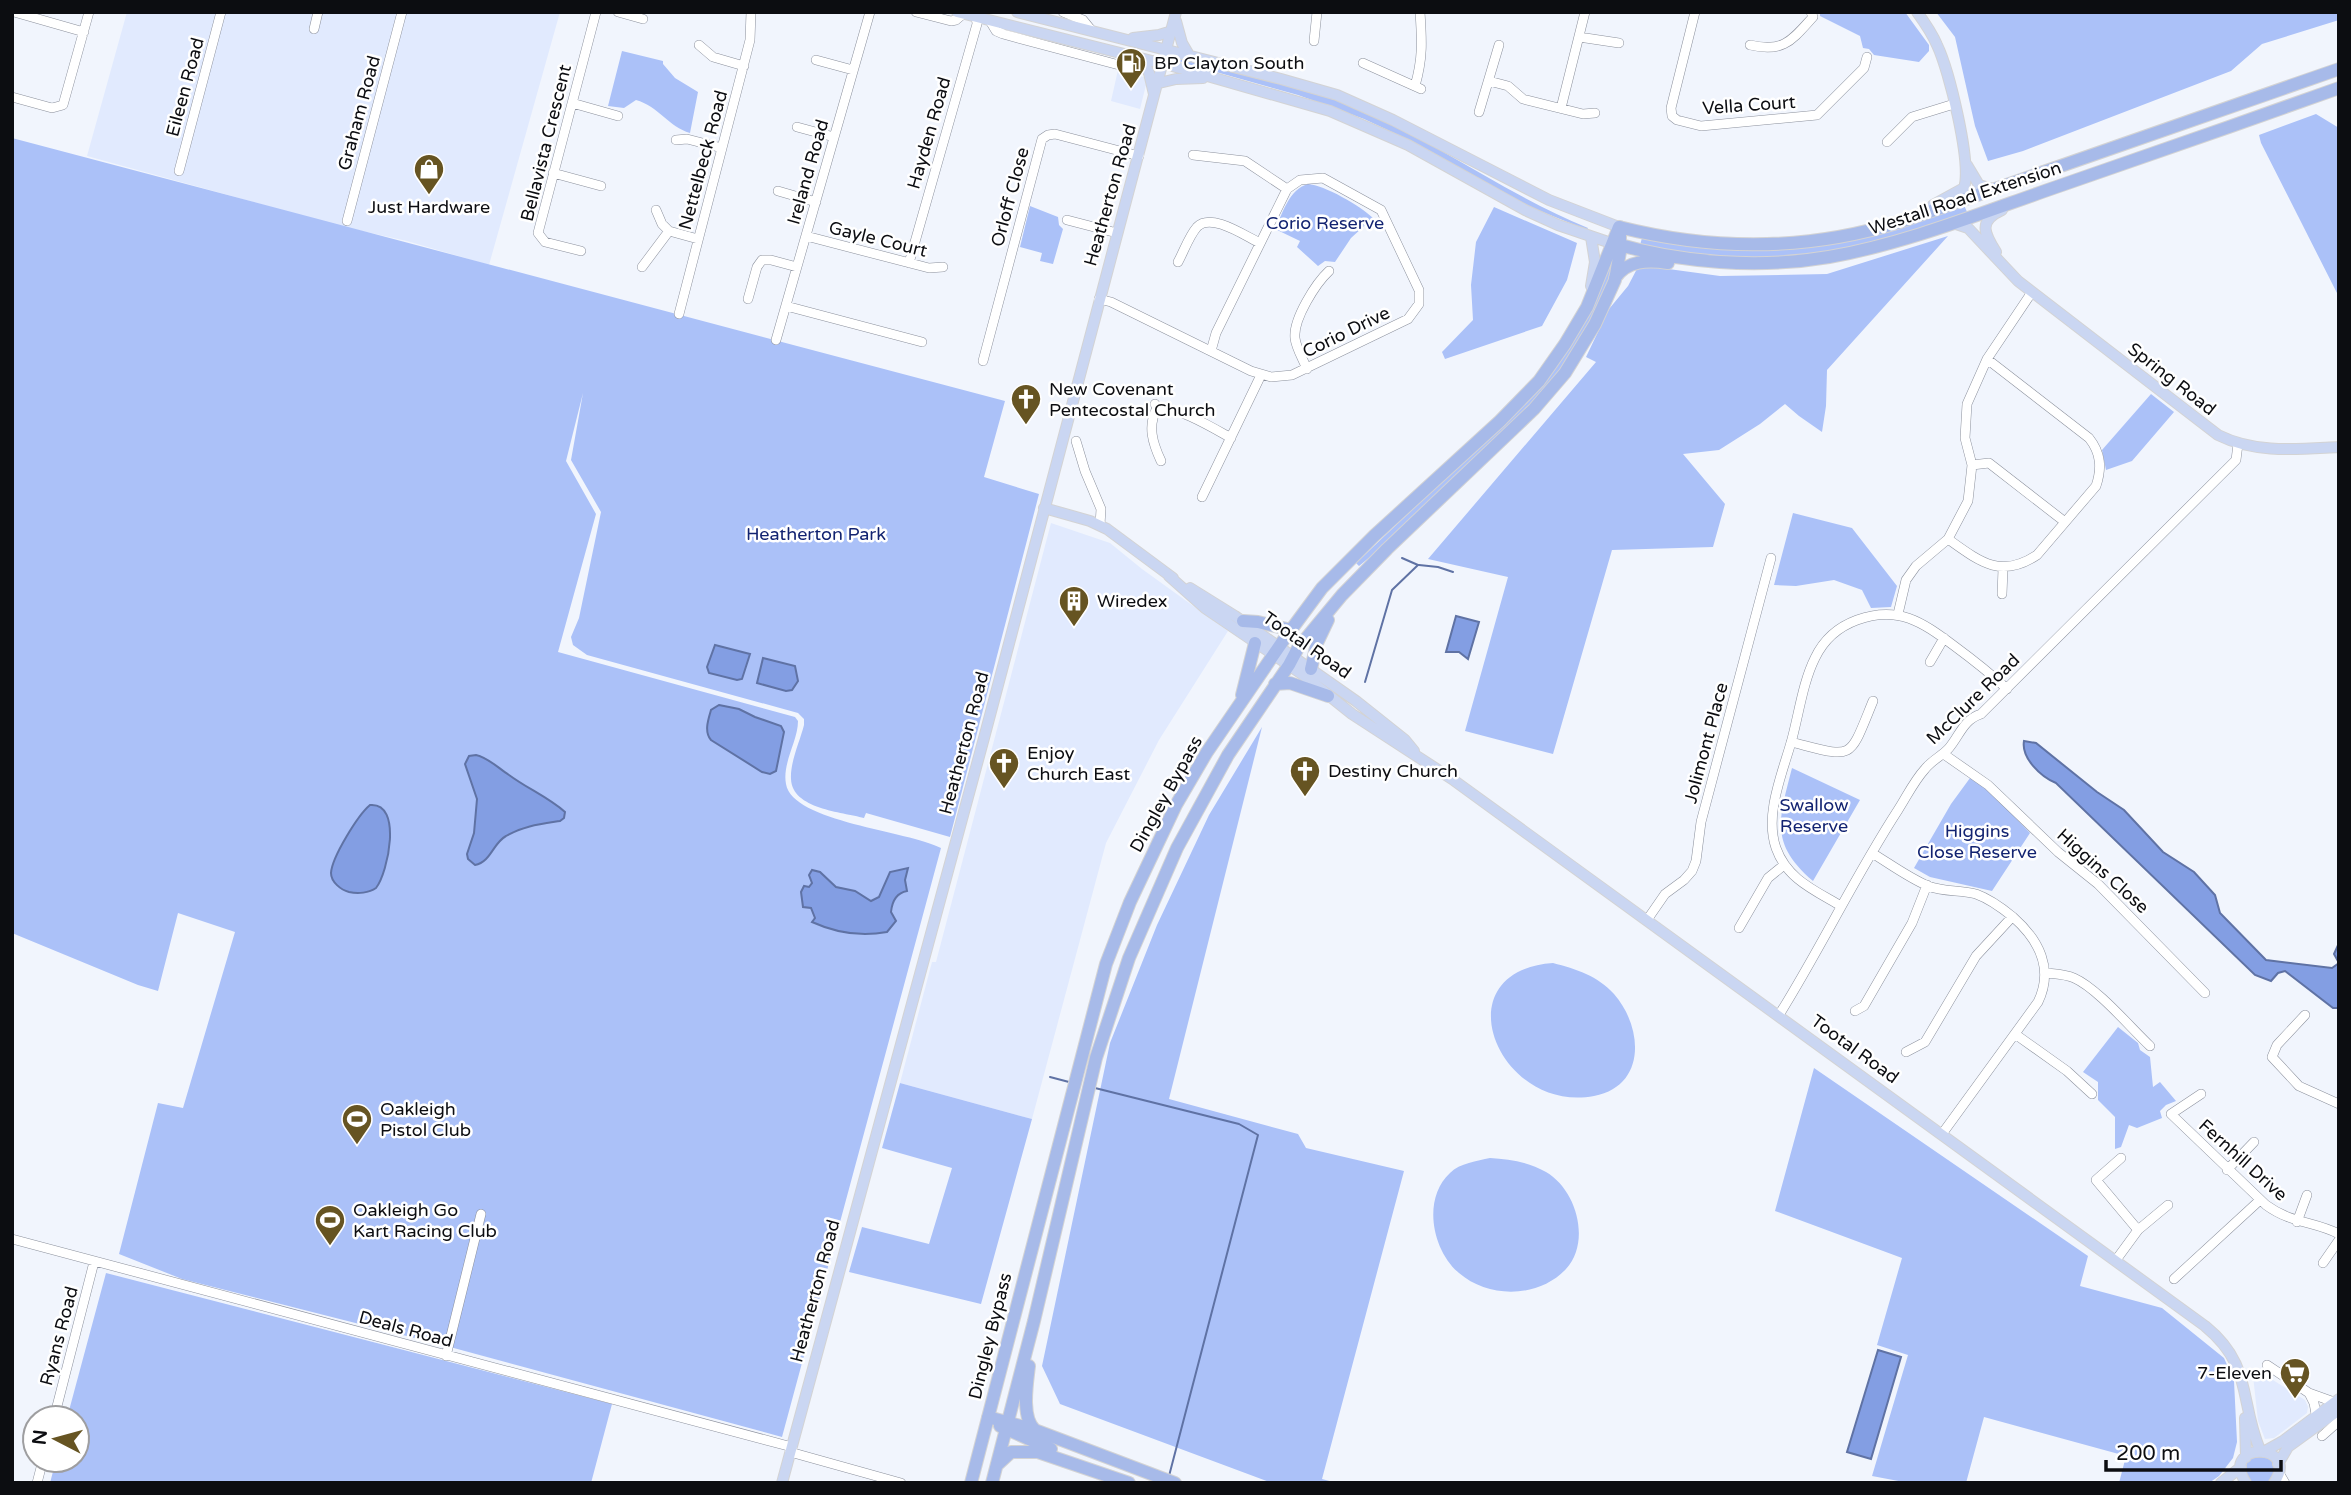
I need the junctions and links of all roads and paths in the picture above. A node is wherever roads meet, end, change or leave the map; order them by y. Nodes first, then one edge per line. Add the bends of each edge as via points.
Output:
1 (14, 12) edge
2 (89, 12) edge
3 (221, 12) edge
4 (318, 12) edge
5 (402, 12) edge
6 (596, 12) edge
7 (618, 12) edge
8 (751, 12) edge
9 (870, 12) edge
10 (916, 12) edge
11 (1017, 12) edge
12 (1063, 12) edge
13 (1317, 12) edge
14 (1420, 12) edge
15 (1585, 12) edge
16 (1695, 12) edge
17 (1811, 12) edge
18 (1917, 12) edge
19 (960, 13) edge
20 (977, 15) edge
21 (1175, 15) edge
22 (643, 19) dead end
23 (314, 29) dead end
24 (1092, 31) junction
25 (1172, 31) junction
26 (84, 32) junction
27 (1579, 37) junction
28 (1123, 39) junction
29 (1314, 41) dead end
30 (1619, 43) dead end
31 (699, 45) dead end
32 (1499, 45) dead end
33 (1750, 45) dead end
34 (1167, 50) junction
35 (1189, 55) junction
36 (1867, 57) dead end
37 (816, 60) dead end
38 (1140, 60) junction
39 (1363, 63) dead end
40 (1164, 65) junction
41 (744, 66) junction
42 (2339, 69) edge
43 (853, 70) junction
44 (1216, 78) junction
45 (1489, 81) junction
46 (1159, 83) junction
47 (2339, 88) edge
48 (12, 97) edge
49 (1155, 98) junction
50 (572, 103) junction
51 (1954, 104) junction
52 (1561, 108) junction
53 (1479, 112) dead end
54 (1595, 113) dead end
55 (618, 116) dead end
56 (797, 127) dead end
57 (834, 138) junction
58 (676, 140) dead end
59 (1887, 142) dead end
60 (722, 148) junction
61 (1193, 155) dead end
62 (1139, 156) junction
63 (1966, 162) junction
64 (179, 171) dead end
65 (554, 173) junction
66 (601, 186) dead end
67 (1287, 189) junction
68 (1993, 189) junction
69 (2049, 189) junction
70 (778, 191) dead end
71 (816, 202) junction
72 (656, 210) dead end
73 (1067, 220) dead end
74 (346, 221) dead end
75 (1952, 223) junction
76 (1620, 227) junction
77 (668, 231) junction
78 (1869, 231) junction
79 (1117, 233) junction
80 (806, 236) junction
81 (1591, 237) junction
82 (698, 239) junction
83 (1260, 243) junction
84 (1616, 244) junction
85 (581, 251) dead end
86 (1178, 262) dead end
87 (1734, 262) junction
88 (909, 263) junction
89 (642, 267) dead end
90 (797, 267) junction
91 (943, 267) dead end
92 (1329, 271) dead end
93 (2009, 272) junction
94 (1615, 280) junction
95 (2032, 292) junction
96 (748, 299) dead end
97 (1099, 299) junction
98 (786, 306) junction
99 (1587, 307) junction
100 (678, 314) dead end
101 (776, 340) dead end
102 (922, 342) dead end
103 (1208, 350) junction
104 (1987, 359) junction
105 (983, 361) dead end
106 (1307, 369) junction
107 (1261, 375) junction
108 (1231, 438) junction
109 (1076, 441) dead end
110 (2238, 444) junction
111 (2339, 447) edge
112 (1161, 461) dead end
113 (1972, 465) junction
114 (1202, 497) dead end
115 (1044, 508) junction
116 (2065, 522) junction
117 (1100, 525) junction
118 (1948, 539) junction
119 (1771, 558) dead end
120 (2003, 569) junction
121 (1169, 576) junction
122 (2003, 594) dead end
123 (1342, 595) junction
124 (1898, 614) junction
125 (1244, 621) junction
126 (1291, 630) junction
127 (1944, 638) junction
128 (1255, 643) junction
129 (1277, 651) junction
130 (1291, 661) junction
131 (1930, 662) dead end
132 (1311, 669) junction
133 (1275, 684) junction
134 (2007, 689) junction
135 (1328, 696) junction
136 (1873, 701) dead end
137 (1238, 706) junction
138 (1791, 742) junction
139 (1415, 754) junction
140 (1941, 755) junction
141 (1872, 853) junction
142 (1784, 865) junction
143 (1927, 886) junction
144 (1841, 906) junction
145 (2012, 917) junction
146 (1647, 920) junction
147 (1739, 928) dead end
148 (2046, 973) junction
149 (2205, 993) dead end
150 (1855, 1011) dead end
151 (1779, 1015) junction
152 (2305, 1015) dead end
153 (2015, 1034) junction
154 (2150, 1046) dead end
155 (1906, 1052) dead end
156 (2092, 1094) dead end
157 (2201, 1094) dead end
158 (2339, 1104) edge
159 (1942, 1134) junction
160 (2254, 1142) dead end
161 (2121, 1158) dead end
162 (2227, 1170) junction
163 (2307, 1195) dead end
164 (2260, 1200) junction
165 (2168, 1205) dead end
166 (481, 1214) dead end
167 (2297, 1222) junction
168 (2138, 1230) junction
169 (2339, 1234) edge
170 (12, 1239) edge
171 (2339, 1240) edge
172 (2116, 1260) junction
173 (94, 1262) junction
174 (2323, 1264) dead end
175 (2174, 1279) dead end
176 (1034, 1321) junction
177 (446, 1356) junction
178 (2267, 1365) dead end
179 (2308, 1393) junction
180 (2246, 1396) junction
181 (58, 1404) edge
182 (2333, 1411) edge
183 (988, 1418) junction
184 (1007, 1426) junction
185 (1035, 1430) junction
186 (2322, 1436) dead end
187 (791, 1450) junction
188 (2263, 1451) junction
189 (2243, 1462) junction
190 (993, 1476) edge
191 (2279, 1476) edge
192 (1114, 1478) junction
193 (1171, 1481) edge
194 (782, 1483) edge
195 (901, 1483) edge
196 (971, 1483) edge
197 (1129, 1483) edge
198 (2221, 1483) edge
199 (2246, 1483) edge

1 - 26 street
2 - 26 street
3 - 64 street, Eileen Road
4 - 23 street
5 - 74 street, Graham Road
6 - 50 street, Bellavista Crescent
7 - 22 street
8 - 41 street, Nettelbeck Road
9 - 43 street, Ireland Road
10 - 19 street via 951,21
11 - 24 main road, Westall Road Extension
12 - 24 street via 1083,20
13 - 29 street
14 - 39 street via 1423,46 1418,87
15 - 27 street
16 - 36 street, Vella Court via 1671,108 1677,120 1701,126 1817,115 1864,68
17 - 33 street via 1813,17 1790,42 1780,47
18 - 51 main road via 1941,54
19 - 20 main road, Westall Road Extension
20 - 38 main road, Westall Road Extension
20 - 88 street, Hayden Road
21 - 25 main road, Heatherton Road
21 - 35 main road
24 - 28 main road, Westall Road Extension
25 - 28 main road
25 - 34 main road, Heatherton Road
26 - 48 street via 63,105 52,108
27 - 30 street
27 - 52 street
28 - 34 main road, Westall Road Extension
31 - 41 street via 713,57
32 - 45 street
34 - 35 main road, Westall Road Extension
34 - 40 main road, Heatherton Road
35 - 76 main road, Westall Road Extension via 1302,84 1355,103 1559,204
37 - 43 street
38 - 40 main road, Westall Road Extension
38 - 49 main road via 1149,73
40 - 44 main road, Westall Road Extension
40 - 46 main road, Heatherton Road
41 - 60 street, Nettelbeck Road
42 - 68 highway, Westall Road Extension
43 - 57 street, Ireland Road
44 - 46 main road
44 - 81 main road, Westall Road Extension via 1362,124 1525,210
45 - 52 street via 1508,86 1523,99
45 - 53 street
46 - 49 main road, Heatherton Road
47 - 69 highway, Westall Road Extension
49 - 62 main road, Heatherton Road
50 - 55 street
50 - 65 street, Bellavista Crescent
51 - 59 street via 1912,117
51 - 63 main road
52 - 54 street
56 - 57 street
57 - 71 street, Ireland Road
58 - 60 street
60 - 82 street, Nettelbeck Road
61 - 67 street via 1245,161
62 - 79 main road, Heatherton Road
62 - 105 street, Orloff Close via 1053,134 1042,139
63 - 68 main road via 1979,185
63 - 78 main road via 1964,188 1942,202
65 - 66 street
65 - 85 street, Bellavista Crescent via 539,237
67 - 83 street
67 - 106 street, Corio Drive via 1300,180 1323,178 1381,211 1420,295 1417,309 1408,319
68 - 78 highway, Westall Road Extension
69 - 75 highway, Westall Road Extension
69 - 93 main road, Spring Road via 1997,212 1986,223 1987,237
70 - 71 street
71 - 80 street, Ireland Road
72 - 77 street
73 - 79 street
75 - 87 highway, Westall Road Extension via 1828,257
75 - 93 main road, Spring Road via 1968,228
76 - 78 highway, Westall Road Extension via 1736,245 1803,243
76 - 84 highway
77 - 82 street
77 - 89 street
79 - 97 main road, Heatherton Road
80 - 88 street, Gayle Court
80 - 90 street, Ireland Road
81 - 84 main road, Westall Road Extension
81 - 99 main road via 1595,267
82 - 100 street, Nettelbeck Road
83 - 86 street via 1207,221 1194,231
83 - 103 street
84 - 87 highway, Westall Road Extension via 1682,258
84 - 94 highway, Dingley Bypass
84 - 99 highway, Dingley Bypass
87 - 94 highway via 1707,266 1639,262 1625,267
88 - 91 street, Gayle Court
90 - 96 street via 761,261
90 - 98 street, Ireland Road
92 - 106 street via 1318,281 1296,324 1296,343
93 - 95 main road, Spring Road
94 - 123 highway, Dingley Bypass via 1584,343 1549,393
95 - 104 street
95 - 110 main road, Spring Road via 2205,427
97 - 103 street, Corio Drive
97 - 115 main road, Heatherton Road
98 - 101 street, Ireland Road
98 - 102 street
99 - 126 highway, Dingley Bypass via 1539,381 1322,587
103 - 107 street, Corio Drive
104 - 113 street via 1967,404 1965,438
104 - 116 street via 2096,447 2100,461 2096,486
106 - 107 street, Corio Drive via 1286,377
107 - 108 street
108 - 112 street via 1156,406 1151,433
108 - 114 street
109 - 117 street via 1101,509
110 - 111 main road, Spring Road via 2277,449
110 - 134 street, McClure Road via 2230,466
113 - 116 street via 1989,463
113 - 118 street via 1968,501
115 - 117 main road, Tootal Road
115 - 187 main road, Heatherton Road
116 - 120 street via 2037,555
117 - 121 main road, Tootal Road
118 - 120 street via 1977,559
118 - 124 street via 1906,580
119 - 146 street, Jolimont Place via 1701,822 1696,861
120 - 122 street
121 - 125 main road, Tootal Road
121 - 128 main road, Tootal Road
123 - 130 highway, Dingley Bypass
123 - 132 highway via 1321,633
124 - 127 street
124 - 138 street via 1855,620 1825,641 1813,661
125 - 126 highway
125 - 129 main road, Tootal Road
126 - 129 highway, Dingley Bypass
127 - 131 street
127 - 134 street
128 - 129 main road, Tootal Road
128 - 137 highway
129 - 130 main road, Tootal Road
129 - 137 highway, Dingley Bypass
130 - 132 main road, Tootal Road
130 - 133 highway, Dingley Bypass
130 - 135 main road, Tootal Road
132 - 139 main road, Tootal Road via 1405,740
133 - 135 highway via 1290,683
133 - 176 highway, Dingley Bypass via 1213,781 1164,874 1120,982 1088,1087
134 - 140 street, McClure Road via 1965,724
135 - 139 main road, Tootal Road
136 - 138 street via 1849,751 1838,754
137 - 183 highway, Dingley Bypass via 1157,841 1106,964
138 - 142 street via 1772,824
139 - 146 main road, Tootal Road
140 - 141 street, McClure Road via 1924,769
140 - 149 street, Higgins Close via 1988,785 2057,852 2098,884
141 - 143 street
141 - 144 street, McClure Road
142 - 144 street via 1801,883
142 - 147 street via 1768,878
143 - 145 street via 1977,895
143 - 150 street via 1864,1006
144 - 151 street, McClure Road
145 - 148 street via 2038,944
145 - 155 street via 1976,956 1926,1042
146 - 151 main road, Tootal Road
148 - 153 street via 2038,1002
148 - 154 street via 2064,974 2088,987
151 - 159 main road, Tootal Road
152 - 158 street via 2268,1050 2299,1086
153 - 156 street
153 - 159 street
157 - 162 street, Fernhill Drive via 2171,1114
159 - 172 main road, Tootal Road
160 - 162 street
161 - 168 street via 2096,1180
162 - 164 street, Fernhill Drive
163 - 167 street
164 - 167 street, Fernhill Drive
164 - 175 street
165 - 168 street
166 - 177 street
167 - 169 street, Fernhill Drive
168 - 172 street
170 - 173 street, Deals Road
171 - 174 street
172 - 180 main road, Tootal Road via 2222,1341 2239,1366
173 - 177 street, Deals Road
173 - 181 street, Ryans Road
176 - 184 highway, Dingley Bypass
176 - 185 highway via 1027,1398 1028,1420
177 - 187 street, Deals Road
178 - 179 street
179 - 182 street
179 - 182 street via 2314,1403
180 - 188 main road, Tootal Road via 2254,1435
180 - 189 main road, Tootal Road
182 - 186 street
182 - 188 main road
182 - 191 main road via 2288,1447
183 - 184 highway
183 - 196 highway, Dingley Bypass
184 - 185 highway
184 - 190 highway, Dingley Bypass
184 - 192 highway
185 - 193 highway
187 - 194 main road, Heatherton Road
187 - 195 street, Deals Road
188 - 189 main road via 2253,1452
188 - 191 main road via 2274,1456
189 - 198 main road
189 - 199 main road, Tootal Road
190 - 192 highway via 1007,1453 1024,1451
192 - 197 highway

